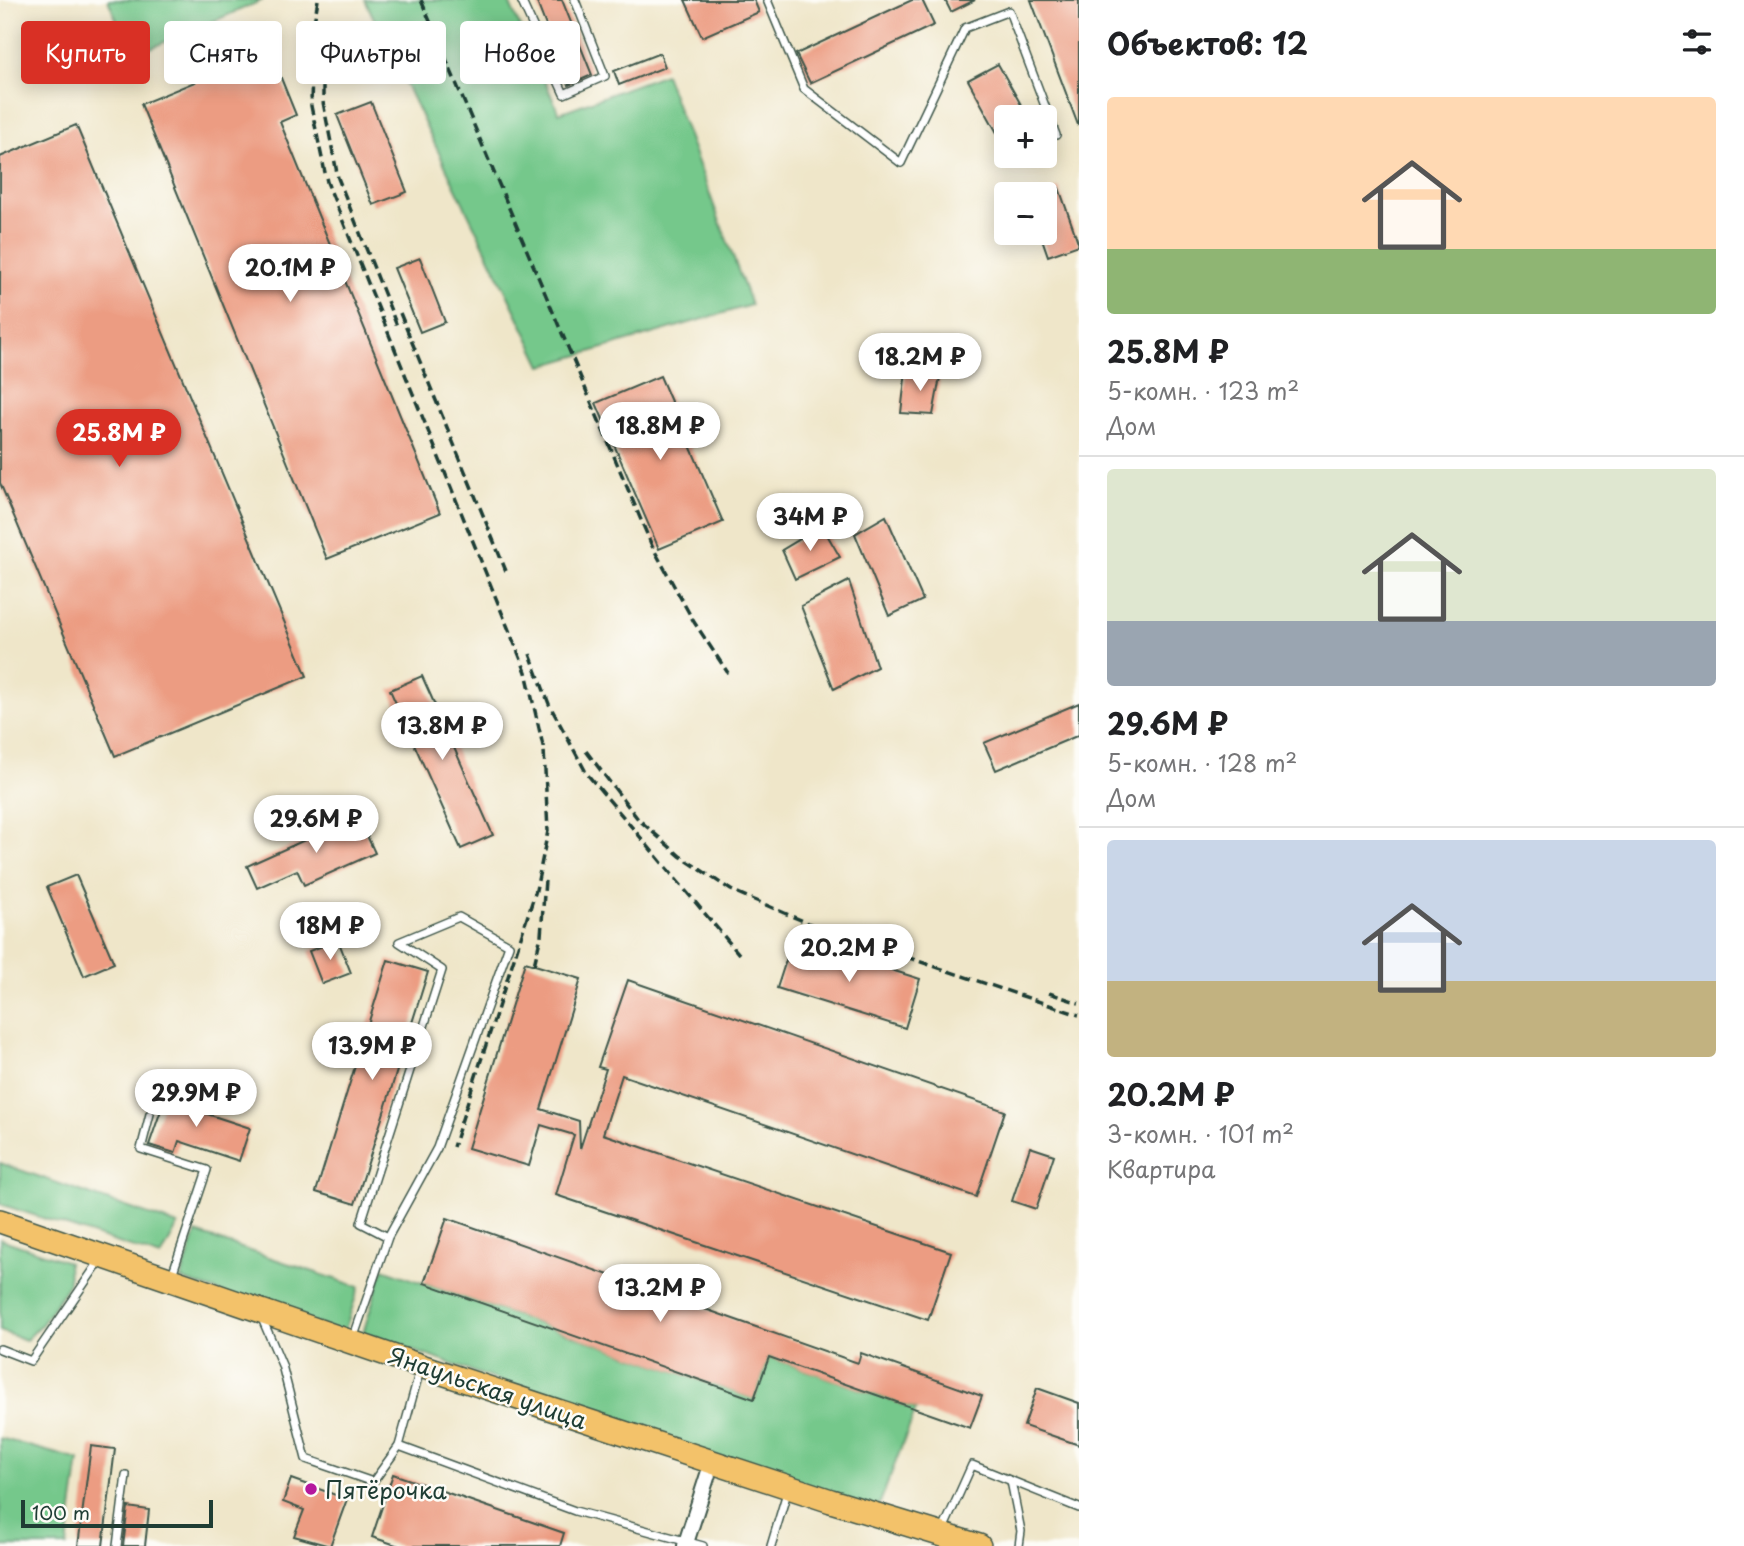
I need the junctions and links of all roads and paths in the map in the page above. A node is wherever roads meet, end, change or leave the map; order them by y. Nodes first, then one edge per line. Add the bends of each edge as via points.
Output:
1 (521, 0) edge
2 (575, 0) edge
3 (767, 0) edge
4 (1045, 105) edge
5 (150, 1114) dead end
6 (0, 1221) edge
7 (388, 1237) junction
8 (104, 1256) junction
9 (171, 1279) junction
10 (258, 1309) junction
11 (352, 1341) junction
12 (0, 1349) edge
13 (421, 1366) junction
14 (399, 1446) junction
15 (712, 1462) junction
16 (126, 1475) dead end
17 (1011, 1481) junction
18 (788, 1487) junction
19 (1079, 1508) edge
20 (940, 1535) junction
21 (686, 1543) edge
22 (968, 1544) edge
23 (117, 1546) edge
24 (703, 1546) edge
25 (771, 1546) edge
26 (1019, 1546) edge

1 - 2 lane via 564,94 605,76
3 - 4 lane via 804,89 901,163 965,27 1009,11
5 - 9 lane via 141,1149 207,1170
6 - 8 main road, Янаульская улица
7 - 7 lane via 361,1223 442,970 399,942 460,918 509,945 437,1148
7 - 11 lane
8 - 9 main road, Янаульская улица
8 - 12 lane via 31,1361
9 - 10 main road, Янаульская улица
10 - 11 main road, Янаульская улица
10 - 14 lane via 282,1365 306,1460 373,1482
11 - 13 main road, Янаульская улица
13 - 14 lane
13 - 15 main road, Янаульская улица
14 - 21 lane via 575,1511
15 - 18 main road, Янаульская улица
15 - 21 street
16 - 23 lane
17 - 19 lane
17 - 20 lane via 972,1465
17 - 26 lane via 1021,1531
18 - 20 main road, Янаульская улица
18 - 25 lane
20 - 22 main road, Янаульская улица
21 - 24 lane

